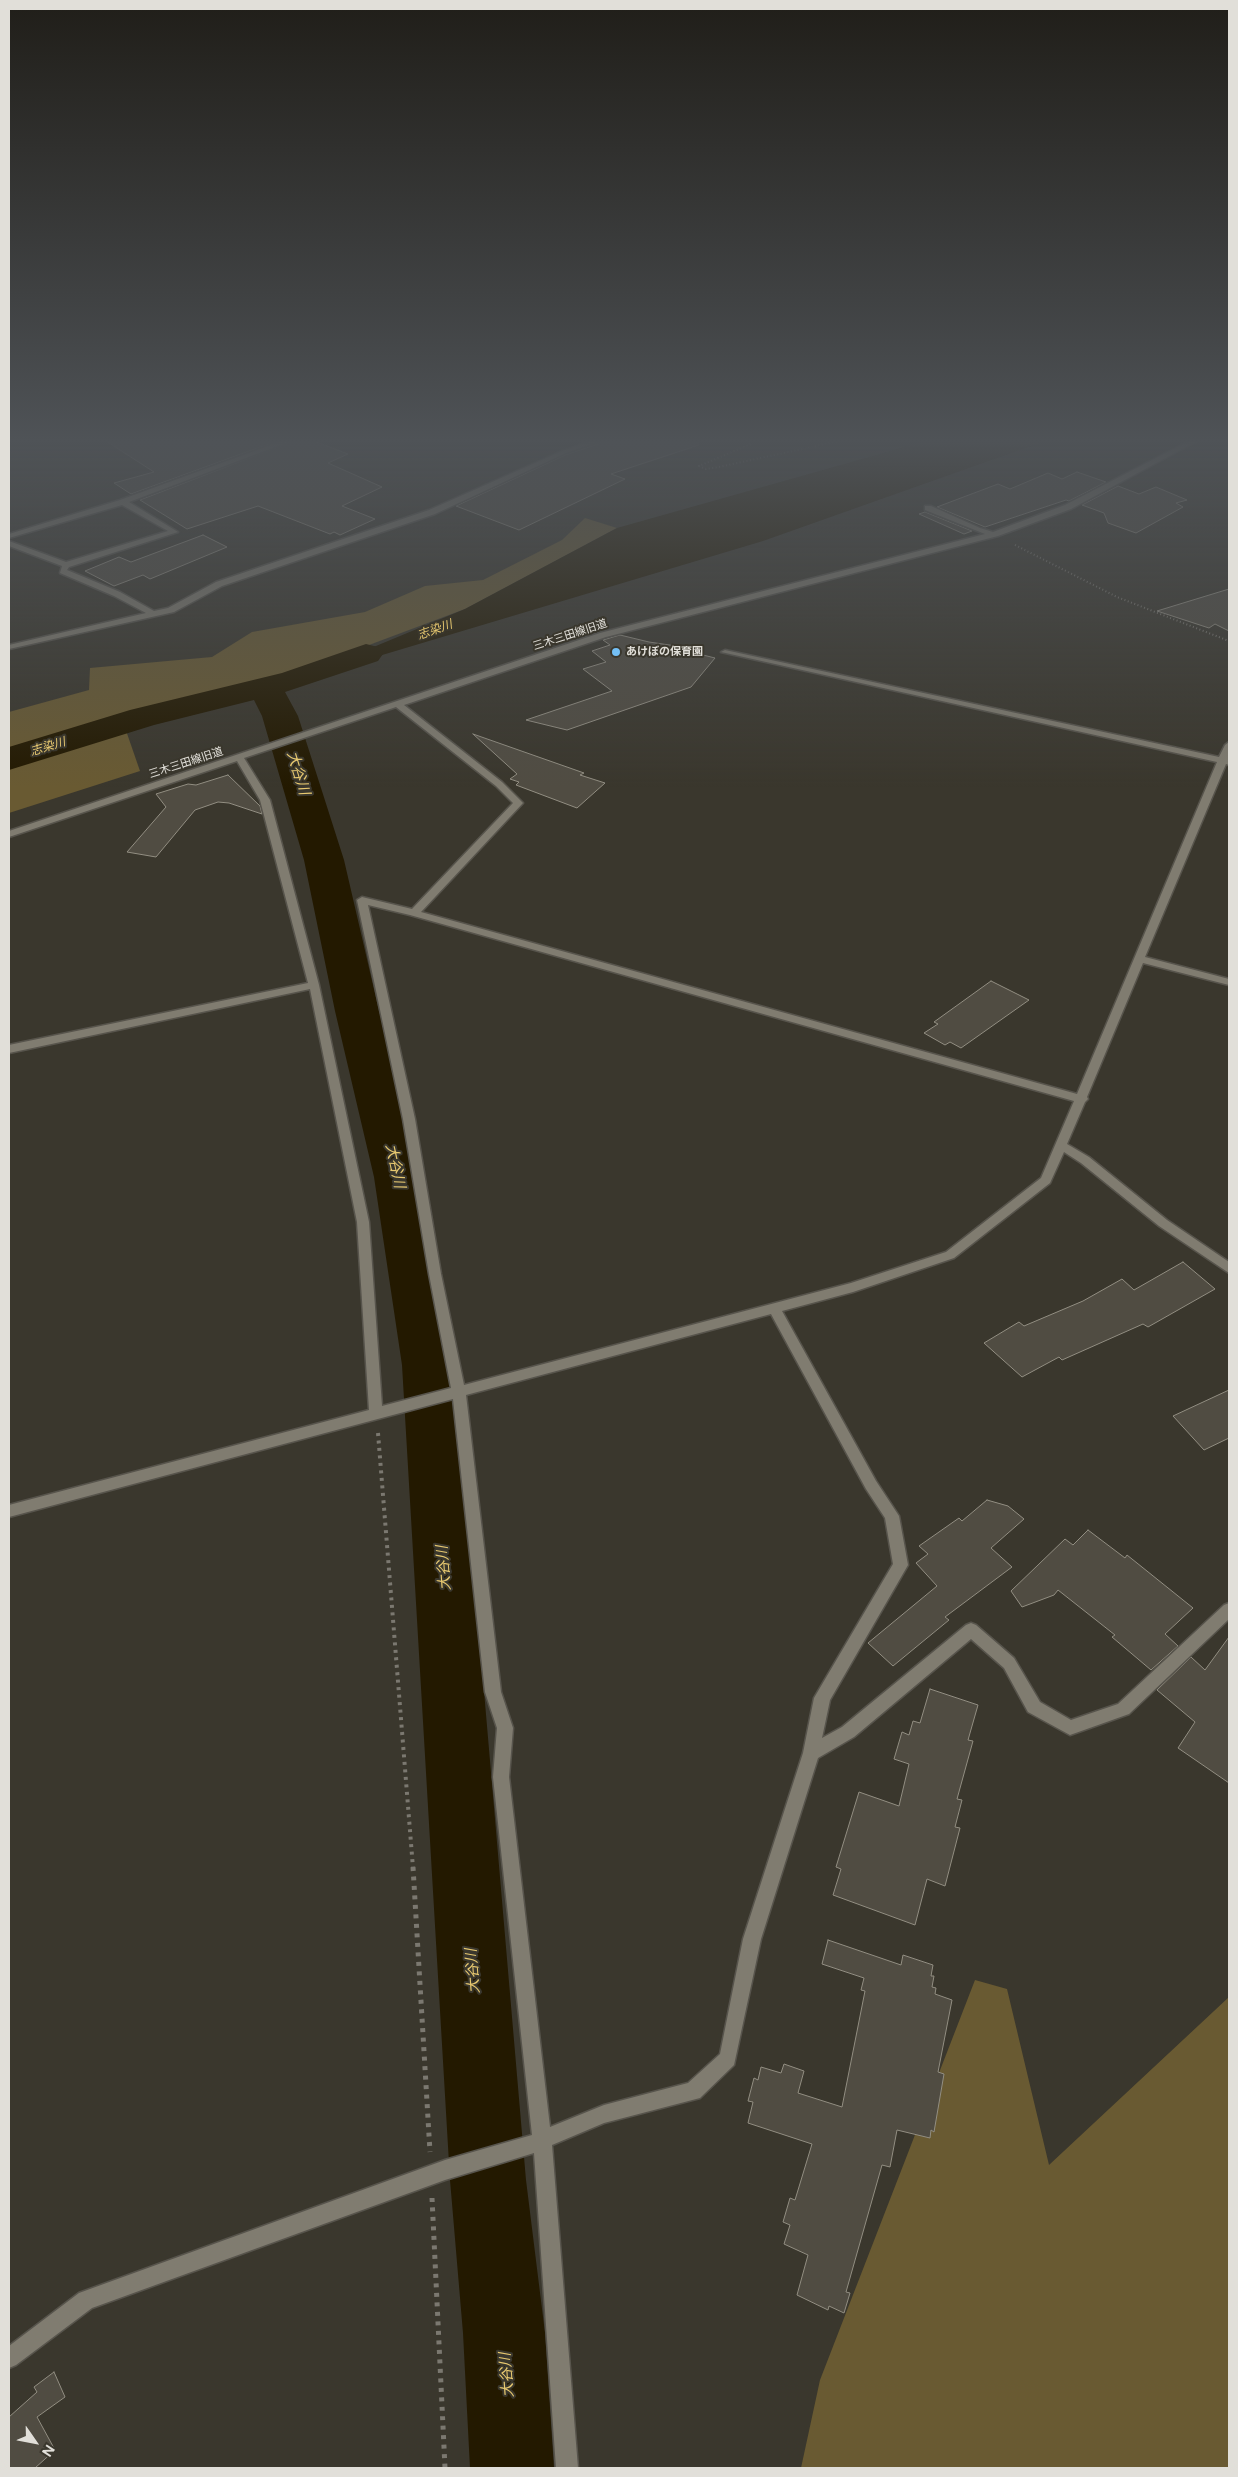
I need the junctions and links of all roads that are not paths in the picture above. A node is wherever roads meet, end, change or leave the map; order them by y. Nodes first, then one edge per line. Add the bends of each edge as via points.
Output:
1 (44, 557) edge
2 (94, 557) edge
3 (303, 557) edge
4 (907, 557) edge
5 (66, 565) junction
6 (155, 615) junction
7 (9, 647) edge
8 (725, 652) dead end
9 (398, 704) junction
10 (1229, 745) edge
11 (239, 757) junction
12 (1226, 761) edge
13 (9, 834) edge
14 (414, 913) junction
15 (1140, 959) junction
16 (1229, 982) edge
17 (314, 985) junction
18 (9, 1048) edge
19 (1082, 1098) junction
20 (1062, 1146) junction
21 (1229, 1268) edge
22 (774, 1308) junction
23 (459, 1392) junction
24 (376, 1412) junction
25 (9, 1511) edge
26 (1229, 1610) edge
27 (811, 1753) junction
28 (535, 2142) junction
29 (9, 2358) edge
30 (567, 2468) edge

1 - 5 street
2 - 5 street
3 - 6 street via 219,584
4 - 9 street, 三木三田線旧道 via 603,635
5 - 6 street via 63,572 117,594
6 - 7 street
8 - 12 street
9 - 11 street, 三木三田線旧道
9 - 14 street via 499,784 518,803
10 - 12 street
11 - 13 street, 三木三田線旧道
11 - 17 street via 265,800
12 - 15 street
14 - 19 street
14 - 23 street via 362,900 409,1119
15 - 16 street
15 - 19 street
17 - 18 street
17 - 24 street via 363,1222
19 - 20 street
20 - 21 street via 1085,1160 1163,1223
20 - 22 street via 1046,1180 950,1255 853,1287
22 - 23 street
22 - 27 street via 892,1516 900,1565 822,1698
23 - 24 street
23 - 28 street via 493,1692 505,1728 501,1777
24 - 25 street
26 - 27 street via 1123,1709 1070,1728 1034,1707 1009,1663 970,1630 848,1732
27 - 28 street via 752,1939 728,2059 693,2091 604,2114
28 - 29 street via 438,2172 86,2300
28 - 30 street

